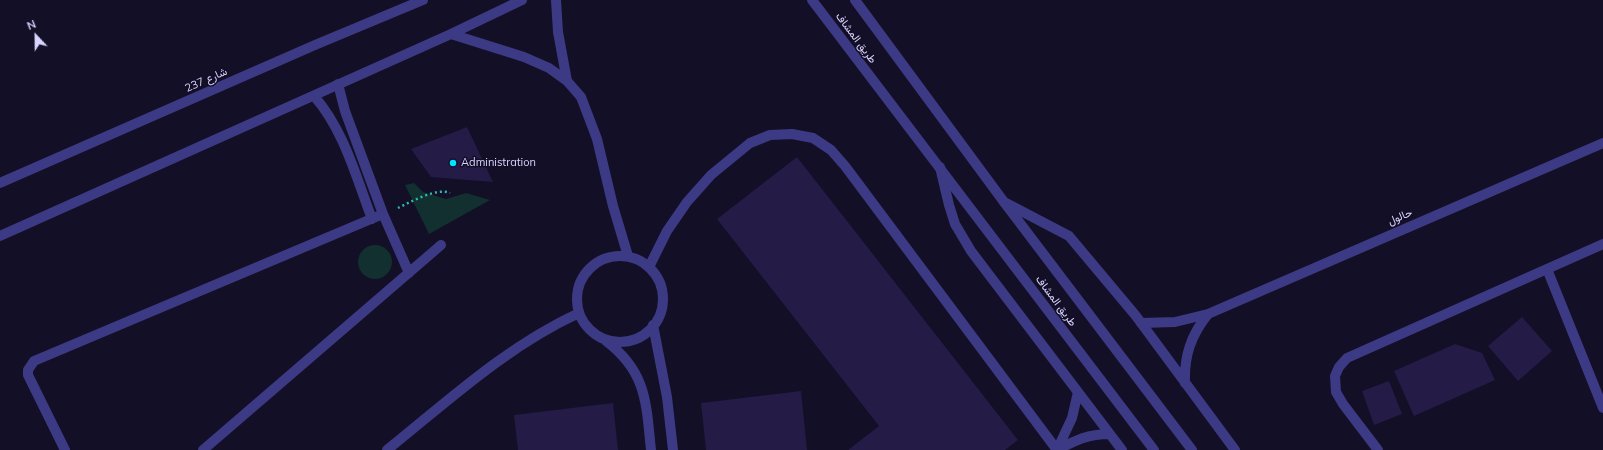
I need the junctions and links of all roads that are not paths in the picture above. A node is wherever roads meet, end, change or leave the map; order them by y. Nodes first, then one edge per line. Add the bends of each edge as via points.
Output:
1 (423, 0) edge
2 (522, 0) edge
3 (556, 0) edge
4 (812, 0) edge
5 (855, 0) edge
6 (451, 34) junction
7 (567, 81) junction
8 (338, 84) junction
9 (314, 96) junction
10 (1603, 143) edge
11 (940, 167) junction
12 (0, 183) edge
13 (1004, 202) junction
14 (383, 214) junction
15 (372, 219) junction
16 (0, 236) edge
17 (1603, 244) edge
18 (441, 245) dead end
19 (628, 256) junction
20 (649, 267) junction
21 (1547, 269) junction
22 (410, 273) junction
23 (579, 312) junction
24 (1208, 314) junction
25 (1141, 324) junction
26 (653, 325) junction
27 (602, 338) junction
28 (1185, 383) junction
29 (1078, 392) junction
30 (1603, 408) edge
31 (1110, 434) junction
32 (65, 450) edge
33 (204, 450) edge
34 (387, 450) edge
35 (651, 450) edge
36 (673, 450) edge
37 (1057, 450) edge
38 (1122, 450) edge
39 (1154, 450) edge
40 (1192, 450) edge
41 (1235, 450) edge
42 (1378, 450) edge

1 - 12 street, شارع 237
2 - 6 street
3 - 7 street via 558,32
4 - 11 street, طريق المشاف
5 - 13 street, طريق المشاف
6 - 7 street via 524,57 549,68
6 - 8 street
7 - 19 street via 581,97 589,115
8 - 9 street
8 - 14 street
9 - 15 street via 336,128
9 - 16 street
10 - 24 street, حالول
11 - 29 street, طريق المشاف via 953,218 967,244
11 - 39 street, طريق المشاف
13 - 25 street, طريق المشاف via 1069,236
13 - 40 street, طريق المشاف
14 - 15 street
14 - 22 street
15 - 32 street via 34,361 28,375
17 - 21 street
18 - 22 street
19 - 20 street
19 - 23 street via 606,258 587,270 577,290
20 - 26 street via 656,275 663,295 659,316
20 - 37 street via 667,231 687,202 711,175 750,143 770,135 792,134 812,138 831,150 845,166
21 - 30 street
21 - 42 street via 1347,358 1335,376 1336,392 1342,404
22 - 33 street
23 - 27 street via 584,323
23 - 34 street via 542,331 507,354
24 - 25 street, حالول via 1175,322
24 - 28 street via 1198,326 1187,353
25 - 28 street, طريق المشاف
26 - 27 street via 646,333 630,340 613,341
26 - 36 street via 667,397
27 - 35 street via 630,363 639,379 645,396
28 - 41 street, طريق المشاف
29 - 31 street, طريق المشاف
29 - 31 street via 1072,418 1057,450 1084,437
31 - 38 street, طريق المشاف

